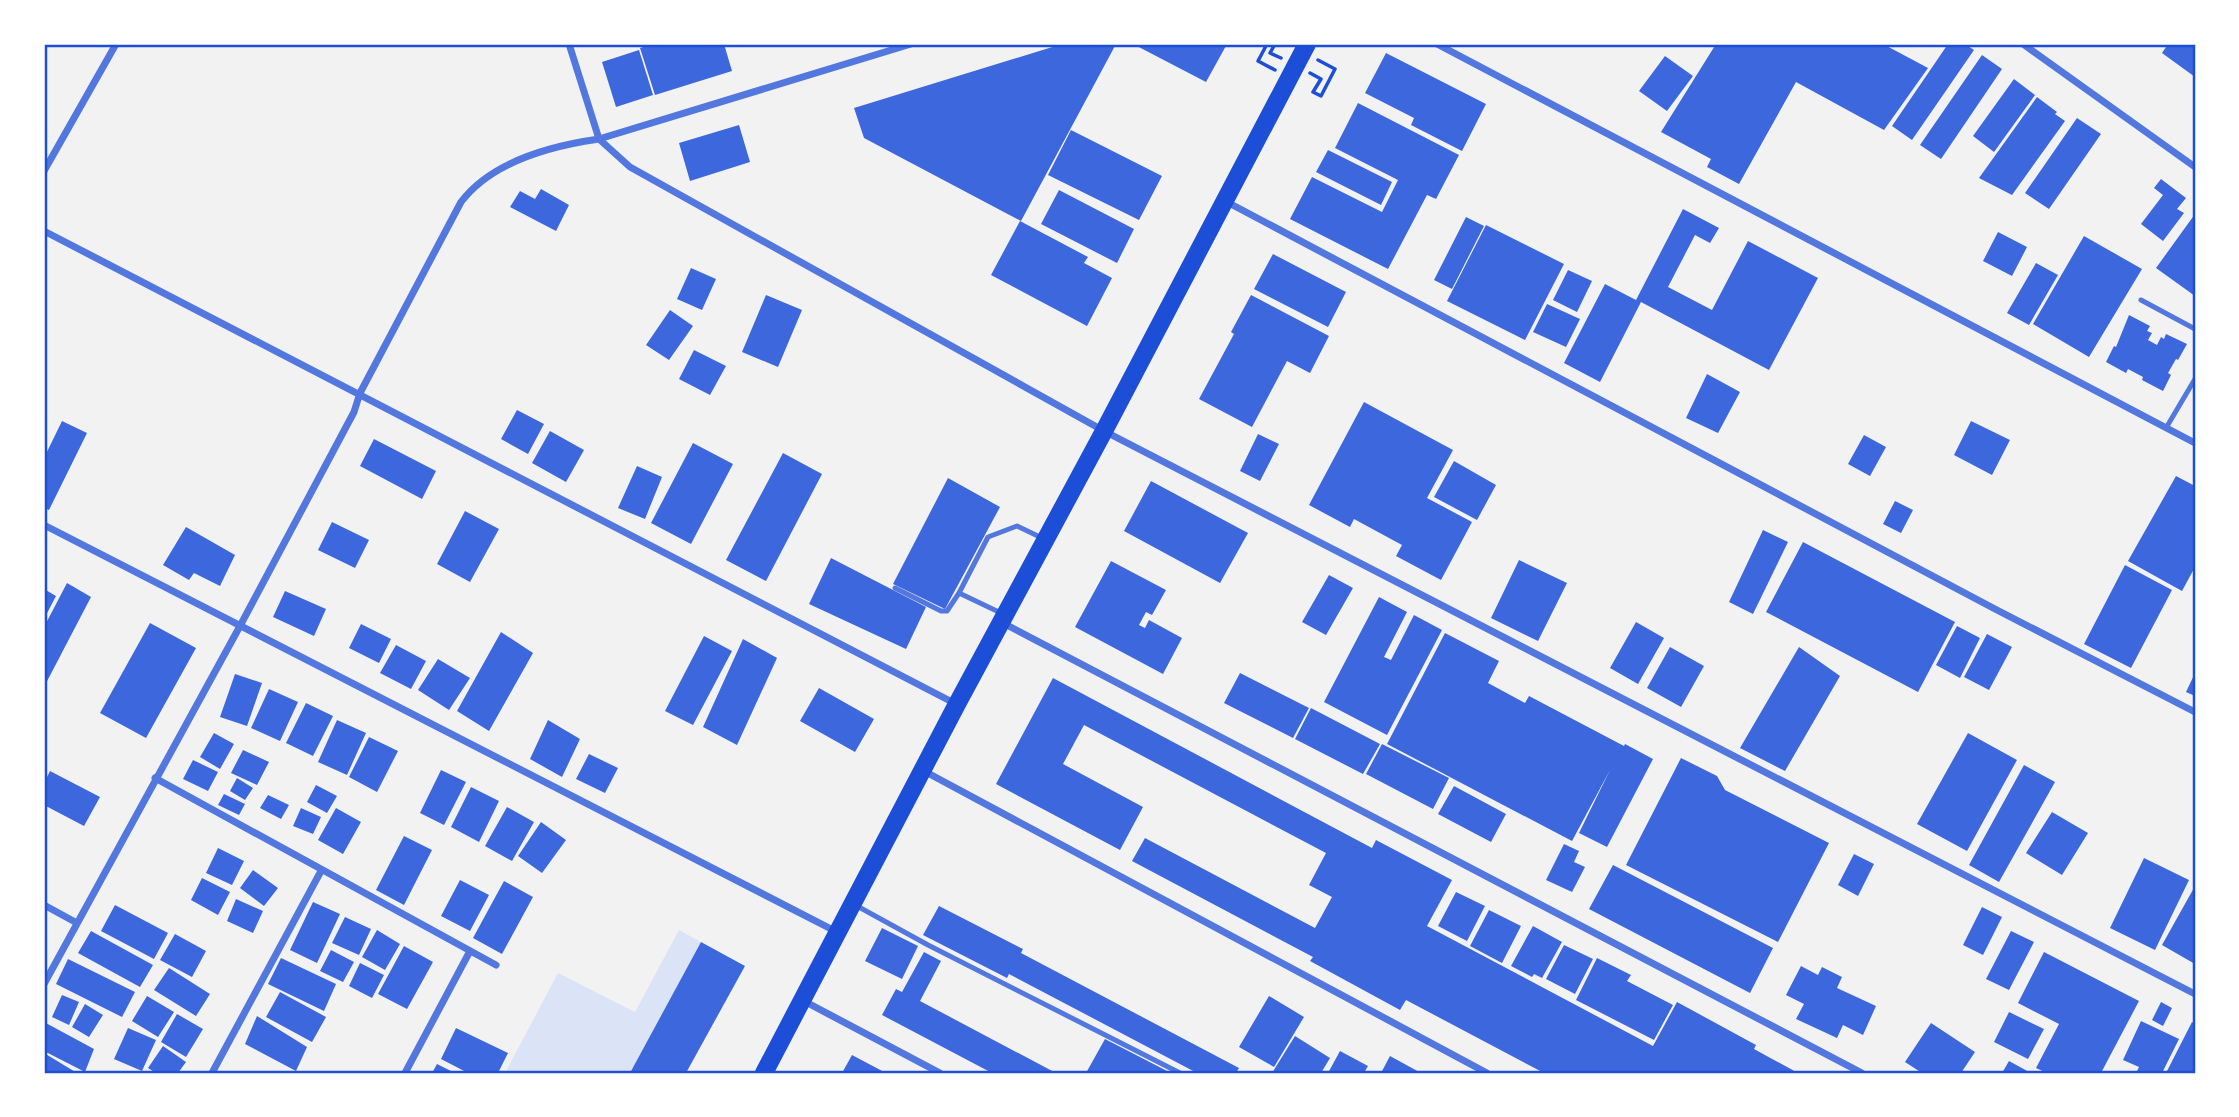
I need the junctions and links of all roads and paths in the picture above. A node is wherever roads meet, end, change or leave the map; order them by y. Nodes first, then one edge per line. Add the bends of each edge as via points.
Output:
1 (116, 44) edge
2 (569, 44) edge
3 (911, 44) edge
4 (1267, 44) edge
5 (1275, 44) edge
6 (1307, 44) edge
7 (1437, 44) edge
8 (2023, 44) edge
9 (1270, 53) dead end
10 (1258, 61) dead end
11 (1335, 69) dead end
12 (1321, 79) dead end
13 (599, 139) junction
14 (2195, 167) edge
15 (44, 171) edge
16 (1224, 200) junction
17 (44, 231) edge
18 (2141, 300) dead end
19 (2195, 329) edge
20 (2195, 379) edge
21 (360, 393) junction
22 (2166, 428) junction
23 (1104, 431) junction
24 (2195, 443) edge
25 (44, 525) edge
26 (1045, 540) junction
27 (895, 589) dead end
28 (959, 593) junction
29 (1003, 618) junction
30 (240, 626) junction
31 (957, 704) junction
32 (2195, 712) edge
33 (923, 770) junction
34 (155, 779) junction
35 (321, 871) junction
36 (852, 904) junction
37 (44, 905) edge
38 (77, 923) junction
39 (838, 932) junction
40 (470, 951) junction
41 (496, 965) dead end
42 (44, 984) edge
43 (2195, 994) edge
44 (802, 1000) junction
45 (212, 1073) edge
46 (405, 1073) edge
47 (764, 1073) edge
48 (940, 1073) edge
49 (1180, 1073) edge
50 (1488, 1073) edge
51 (1862, 1073) edge

1 - 15 street
2 - 13 street
3 - 13 street
4 - 10 path
5 - 9 path
6 - 16 main road
7 - 22 street
8 - 14 street
11 - 12 path via 1321,96 1313,92
13 - 21 street via 510,164 469,191
13 - 23 street via 630,167
16 - 23 main road
16 - 32 street
17 - 21 street
18 - 19 lane
20 - 22 lane
21 - 30 street
21 - 31 street
22 - 24 street
23 - 26 main road
23 - 43 street
25 - 30 street
26 - 28 lane via 1017,526 988,537
26 - 29 main road
27 - 28 lane via 941,611 950,608
28 - 29 lane
29 - 31 main road
29 - 51 street
30 - 34 street
30 - 39 street
31 - 33 main road
33 - 36 main road
33 - 50 street
34 - 35 street
34 - 38 street
35 - 40 street
35 - 45 street
36 - 39 main road
36 - 49 lane
37 - 38 street
38 - 42 street
39 - 44 main road
40 - 41 street
40 - 46 street
44 - 47 main road
44 - 48 street

